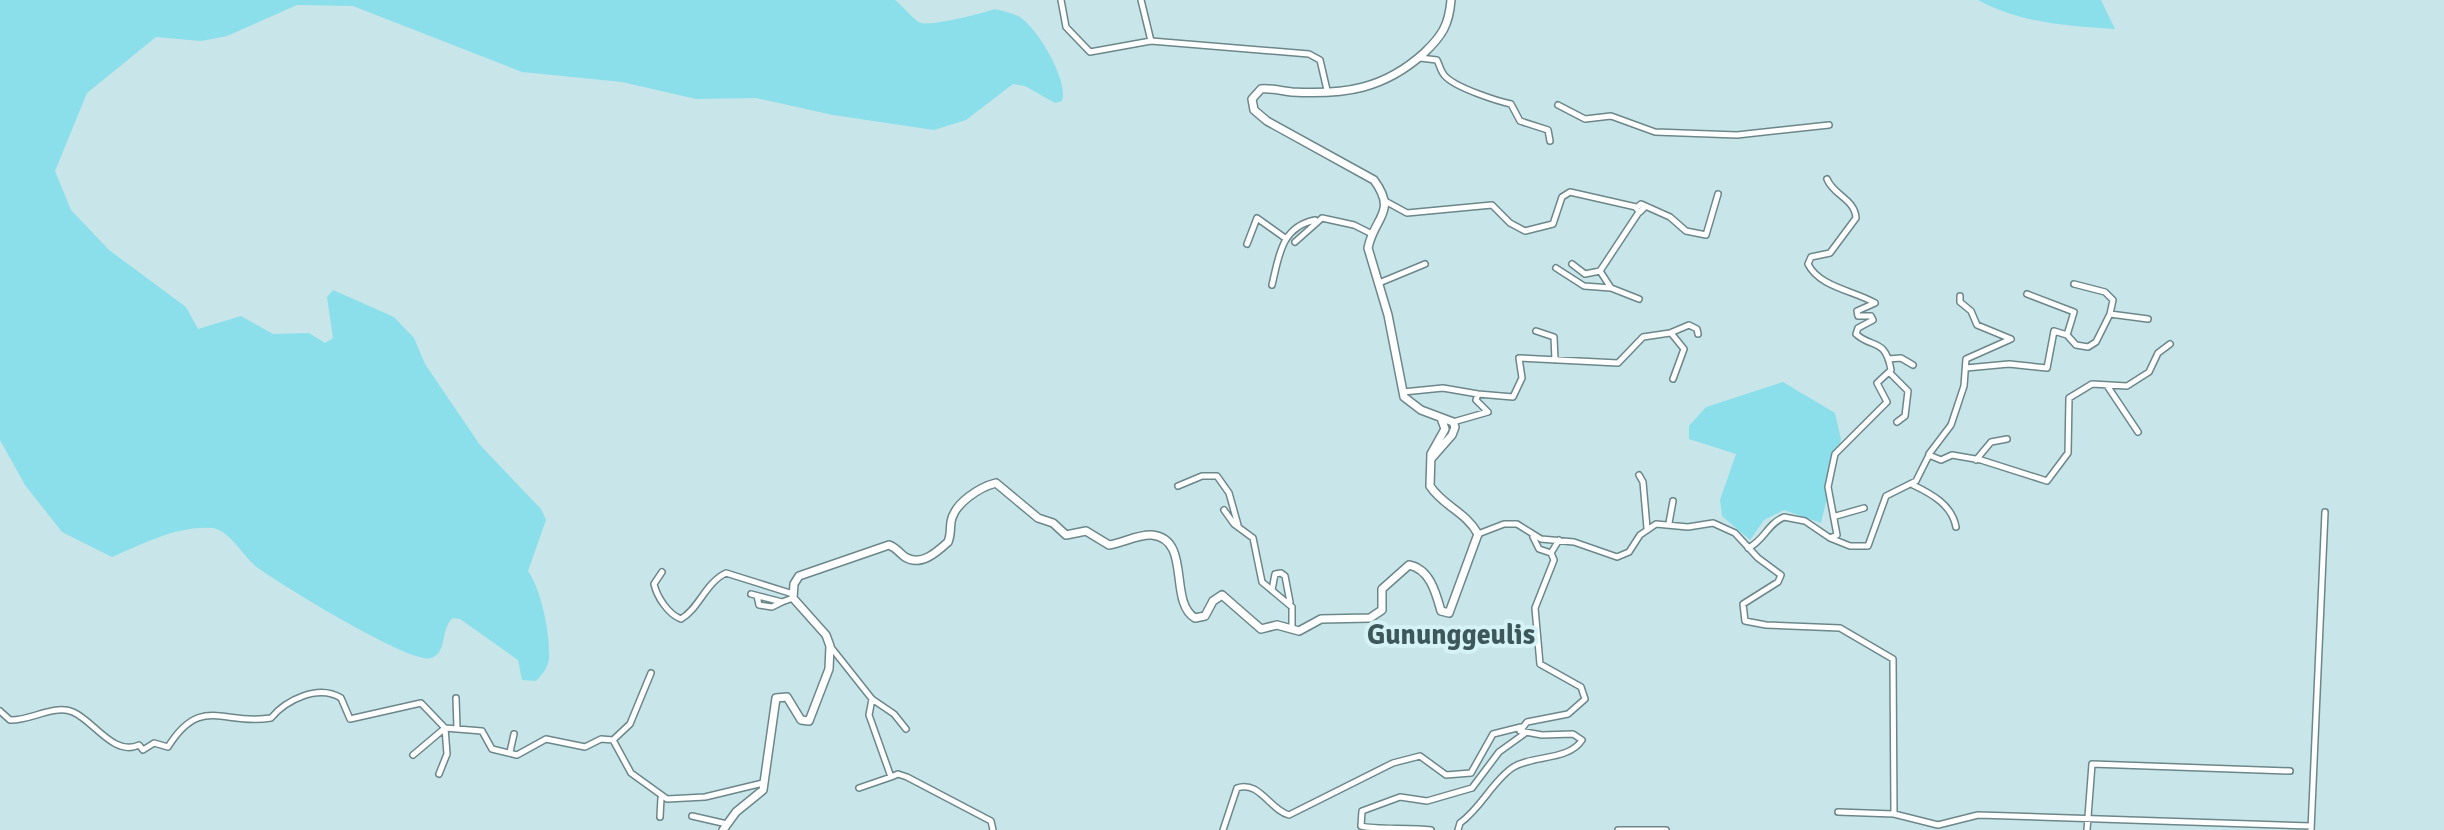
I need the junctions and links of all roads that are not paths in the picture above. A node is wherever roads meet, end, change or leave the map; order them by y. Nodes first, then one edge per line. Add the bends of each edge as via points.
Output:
1 (1061, 0) edge
2 (1141, 0) edge
3 (1450, 4) edge
4 (1151, 41) junction
5 (1419, 57) junction
6 (1327, 90) junction
7 (1558, 105) dead end
8 (1829, 125) dead end
9 (1550, 141) dead end
10 (1827, 179) dead end
11 (1718, 194) dead end
12 (1385, 201) junction
13 (1640, 209) junction
14 (1316, 220) junction
15 (1372, 234) junction
16 (1285, 238) junction
17 (1295, 242) dead end
18 (1247, 244) dead end
19 (1425, 264) dead end
20 (1572, 264) dead end
21 (1556, 268) dead end
22 (1600, 271) junction
23 (1378, 283) junction
24 (2074, 284) dead end
25 (1272, 285) dead end
26 (1611, 288) junction
27 (2027, 294) dead end
28 (1960, 296) dead end
29 (1639, 299) dead end
30 (2110, 314) junction
31 (2148, 319) dead end
32 (1536, 331) dead end
33 (1670, 333) junction
34 (1698, 334) dead end
35 (2067, 335) junction
36 (2170, 344) dead end
37 (1887, 359) junction
38 (1555, 361) junction
39 (1913, 365) dead end
40 (1966, 368) junction
41 (1890, 373) junction
42 (1673, 379) dead end
43 (2107, 386) junction
44 (1402, 392) junction
45 (1478, 394) junction
46 (1441, 418) junction
47 (1453, 422) junction
48 (1897, 422) dead end
49 (2138, 432) dead end
50 (2007, 439) dead end
51 (1929, 455) junction
52 (1976, 460) junction
53 (1429, 462) junction
54 (1639, 475) dead end
55 (1912, 485) junction
56 (1178, 486) dead end
57 (1673, 501) dead end
58 (1864, 508) dead end
59 (1224, 510) dead end
60 (2325, 512) dead end
61 (1836, 516) junction
62 (1669, 523) junction
63 (1238, 526) junction
64 (1956, 527) dead end
65 (1647, 528) junction
66 (1478, 534) junction
67 (1533, 536) junction
68 (1830, 538) junction
69 (1559, 540) junction
70 (1748, 548) junction
71 (1551, 553) junction
72 (662, 572) dead end
73 (1272, 590) junction
74 (793, 596) junction
75 (771, 599) junction
76 (782, 602) junction
77 (1290, 603) junction
78 (765, 607) junction
79 (1292, 628) junction
80 (830, 646) junction
81 (651, 673) dead end
82 (456, 698) dead end
83 (872, 699) junction
84 (0, 711) edge
85 (1521, 727) junction
86 (445, 728) junction
87 (457, 728) junction
88 (906, 729) dead end
89 (514, 734) dead end
90 (1524, 734) junction
91 (613, 740) junction
92 (510, 753) junction
93 (413, 755) dead end
94 (2290, 771) dead end
95 (439, 774) dead end
96 (891, 777) junction
97 (764, 783) junction
98 (859, 788) dead end
99 (661, 798) junction
100 (1838, 812) dead end
101 (1894, 814) junction
102 (692, 816) dead end
103 (660, 817) dead end
104 (2087, 820) junction
105 (726, 827) edge
106 (2311, 828) edge
107 (993, 830) edge
108 (1223, 830) edge
109 (1431, 830) edge
110 (1458, 830) edge
111 (1618, 830) edge
112 (1666, 830) edge
113 (2087, 830) edge

1 - 4 street via 1066,27 1090,52
2 - 4 street
3 - 5 main road via 1445,32
4 - 6 street via 1315,55
5 - 6 main road via 1372,88
5 - 9 street via 1436,59 1452,81 1496,103 1511,104 1520,121 1548,130
6 - 12 main road via 1261,89 1253,94 1252,105 1273,126 1374,180
7 - 8 street via 1585,119 1611,116 1655,132 1737,135
10 - 37 street via 1852,205 1856,218 1830,253 1809,258 1809,267 1846,293 1874,301 1857,311 1873,320 1856,334 1879,345
11 - 13 street via 1706,235
12 - 13 street via 1407,213 1492,205 1520,230 1532,231 1553,224 1562,197 1570,192
12 - 15 main road
13 - 22 street
14 - 15 street via 1341,221
14 - 16 street via 1301,224
14 - 17 street
15 - 23 main road via 1369,256
16 - 18 street via 1257,218
16 - 25 street
19 - 23 street
20 - 22 street via 1585,274
21 - 26 street via 1584,286
22 - 26 street
23 - 44 main road
24 - 30 street via 2105,292 2113,300
26 - 29 street
27 - 35 street via 2074,312
28 - 40 street via 1977,325 2011,337 2006,344 1967,358
30 - 31 street
30 - 35 street via 2092,346 2076,345
32 - 38 street via 1554,337
33 - 34 street via 1689,325
33 - 38 street via 1643,337 1618,363
33 - 42 street via 1684,349
35 - 40 street via 2054,331 2047,368
36 - 43 street via 2148,372 2127,386
37 - 39 street via 1901,358
37 - 41 street
38 - 45 street via 1519,358 1522,378 1513,397
40 - 51 street via 1949,431
41 - 48 street via 1908,391 1905,416
41 - 61 street via 1877,383 1886,404 1835,454 1828,487
43 - 49 street
43 - 52 street via 2092,384 2068,399 2068,453 2047,481
44 - 45 street via 1443,388
44 - 46 main road via 1414,405
45 - 47 street via 1476,400 1488,412
46 - 47 main road
46 - 53 main road via 1445,429
47 - 53 main road via 1452,435
50 - 52 street via 1991,442
51 - 52 street
51 - 55 street
53 - 66 main road via 1430,486 1466,515
54 - 65 street
55 - 64 street via 1931,491 1953,514
55 - 68 street via 1886,496 1868,546
56 - 63 street via 1217,476 1229,493
57 - 62 street
58 - 61 street
59 - 63 street
60 - 106 street
61 - 68 street via 1837,534
62 - 65 street
62 - 70 street via 1720,525
63 - 73 street via 1253,538 1261,579
65 - 69 street via 1619,557
66 - 67 street via 1511,523
66 - 79 main road via 1449,613 1441,611 1423,571 1407,565 1382,589 1382,610 1374,617 1321,619 1301,630
67 - 69 street
67 - 71 street via 1539,549
68 - 70 street via 1805,521 1784,517
69 - 71 street
70 - 101 street via 1781,577 1743,604 1745,621 1840,628 1893,659
71 - 85 street via 1554,560 1535,608 1537,655 1540,664 1581,687 1585,699 1568,714
72 - 74 street via 655,590 681,619 726,573
73 - 77 street
73 - 77 street via 1275,574 1281,573
74 - 76 street
74 - 79 main road via 796,579 809,570 889,545 906,558 927,558 949,540 951,519 959,507 996,483 1066,535 1086,531 1109,545 1150,535 1165,540 1175,555 1184,606 1193,618 1205,616 1222,595 1257,628
74 - 80 main road
75 - 76 street
75 - 78 street
75 - 78 street via 754,595
76 - 78 street
77 - 79 street
80 - 83 street
80 - 97 main road via 829,669 809,721 801,720 787,697 775,700
81 - 91 street via 630,724
82 - 87 street
83 - 88 street
83 - 96 street via 869,715
84 - 86 street via 18,720 69,710 107,739 143,750 154,743 168,747 198,716 271,718 291,700 320,692 341,698 350,719 421,703
85 - 90 street
85 - 108 street via 1493,734 1471,773 1446,775 1420,756 1393,763 1289,815 1254,788 1242,786
86 - 87 street
86 - 93 street
86 - 95 street via 447,754
87 - 92 street via 482,731 492,749
89 - 92 street
90 - 109 street via 1507,744 1472,788 1427,801 1400,797 1362,811 1359,821 1368,828
90 - 110 street via 1573,734 1582,740 1570,750 1511,769
91 - 92 street via 585,747 546,739 521,755
91 - 99 street via 628,770
94 - 104 street via 2092,764
96 - 98 street
96 - 107 street via 907,777 991,821
97 - 99 street via 705,797
97 - 105 main road via 762,792
99 - 103 street
100 - 101 street
101 - 104 street via 1938,825 1978,815
102 - 105 street
104 - 106 street
104 - 113 street
111 - 112 street

